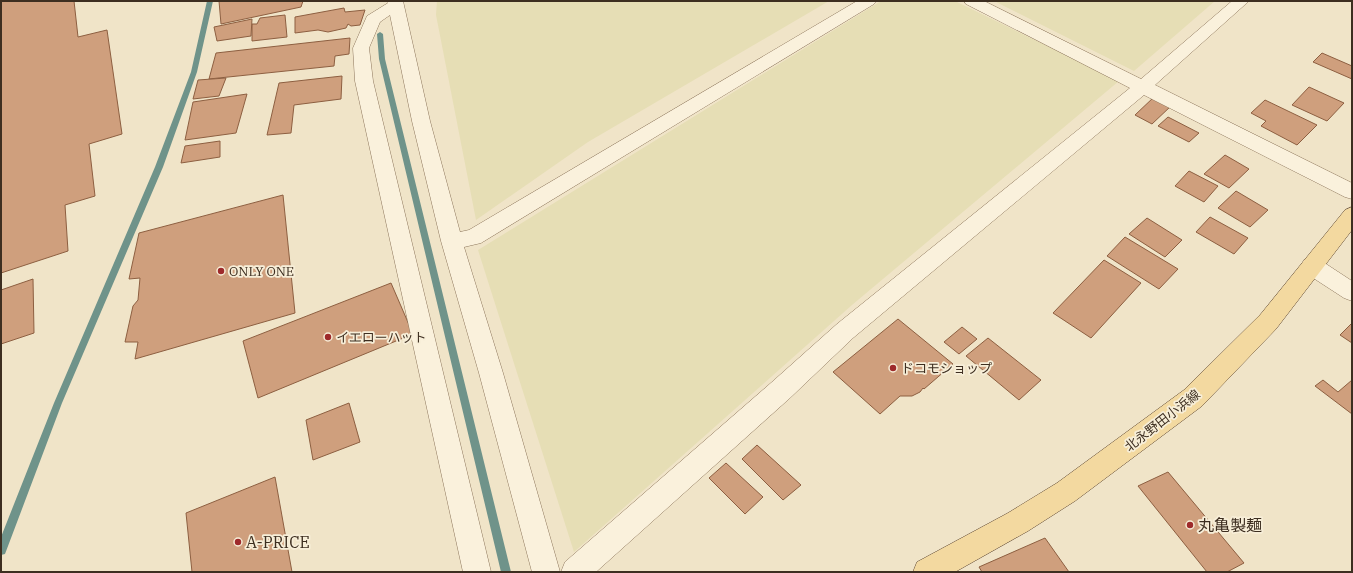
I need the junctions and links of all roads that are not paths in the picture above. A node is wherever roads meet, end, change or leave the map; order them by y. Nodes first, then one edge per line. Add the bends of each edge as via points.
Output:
1 (868, 1) edge
2 (972, 1) edge
3 (1241, 1) edge
4 (395, 3) edge
5 (1142, 87) junction
6 (1352, 192) edge
7 (1352, 215) edge
8 (452, 241) junction
9 (1312, 266) junction
10 (1352, 292) edge
11 (477, 572) edge
12 (546, 572) edge
13 (575, 572) edge
14 (927, 572) edge

1 - 8 street via 474,238
2 - 5 street
3 - 5 street
4 - 8 street via 421,121
4 - 11 street via 373,19 361,48 364,81
5 - 6 street
5 - 13 street via 845,331
7 - 9 main road, 北永野田小浜線
8 - 12 street
9 - 10 street
9 - 14 main road, 北永野田小浜線 via 1268,322 1193,398 1066,492 1018,522

